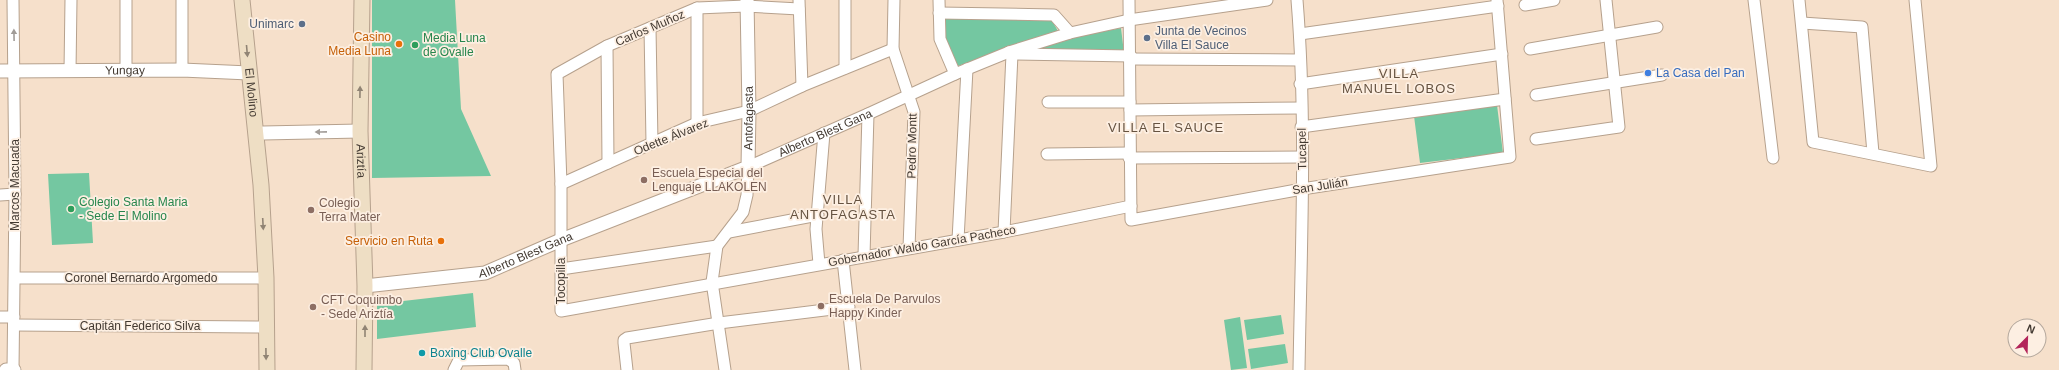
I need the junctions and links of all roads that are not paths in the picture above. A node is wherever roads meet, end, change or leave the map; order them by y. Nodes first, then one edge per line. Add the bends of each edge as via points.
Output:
1 (13, 0) edge
2 (71, 0) edge
3 (126, 0) edge
4 (182, 0) edge
5 (242, 0) edge
6 (362, 0) edge
7 (845, 0) edge
8 (894, 0) edge
9 (939, 0) edge
10 (1129, 0) edge
11 (1267, 0) edge
12 (1297, 0) edge
13 (1554, 0) edge
14 (1606, 0) edge
15 (1754, 0) edge
16 (1799, 0) edge
17 (1915, 0) edge
18 (747, 3) edge
19 (1497, 3) edge
20 (799, 4) edge
21 (1525, 5) dead end
22 (698, 8) junction
23 (939, 13) junction
24 (1129, 20) junction
25 (1802, 23) junction
26 (1657, 27) dead end
27 (650, 28) junction
28 (1070, 33) junction
29 (1300, 34) junction
30 (1609, 35) junction
31 (607, 46) junction
32 (893, 49) junction
33 (1530, 49) dead end
34 (1010, 53) junction
35 (1502, 54) junction
36 (1131, 57) junction
37 (1300, 60) junction
38 (845, 68) junction
39 (967, 69) junction
40 (0, 70) edge
41 (70, 70) junction
42 (182, 70) junction
43 (14, 71) junction
44 (126, 71) junction
45 (249, 73) junction
46 (557, 74) joint
47 (955, 74) junction
48 (1662, 75) dead end
49 (1300, 84) junction
50 (1614, 84) junction
51 (802, 86) junction
52 (908, 95) junction
53 (1536, 95) dead end
54 (1505, 99) junction
55 (1048, 102) dead end
56 (1130, 106) junction
57 (1301, 108) junction
58 (750, 111) junction
59 (868, 114) junction
60 (697, 123) junction
61 (1301, 127) junction
62 (360, 131) junction
63 (263, 133) joint
64 (824, 133) junction
65 (1536, 139) dead end
66 (652, 143) junction
67 (1873, 153) junction
68 (1048, 154) dead end
69 (1129, 155) junction
70 (1302, 157) junction
71 (1773, 158) dead end
72 (608, 163) junction
73 (748, 167) junction
74 (561, 184) junction
75 (261, 185) junction
76 (1302, 189) junction
77 (0, 194) edge
78 (15, 194) junction
79 (1131, 206) junction
80 (818, 215) junction
81 (729, 232) junction
82 (1004, 232) junction
83 (561, 240) junction
84 (958, 240) junction
85 (717, 246) junction
86 (909, 248) junction
87 (864, 256) junction
88 (843, 260) junction
89 (819, 264) junction
90 (561, 269) junction
91 (15, 278) junction
92 (266, 278) junction
93 (712, 282) junction
94 (365, 286) junction
95 (849, 307) junction
96 (0, 317) edge
97 (14, 321) junction
98 (719, 324) junction
99 (266, 326) junction
100 (514, 366) edge
101 (6, 370) edge
102 (14, 370) edge
103 (267, 370) edge
104 (364, 370) edge
105 (454, 370) edge
106 (627, 370) edge
107 (726, 370) edge
108 (856, 370) edge
109 (1299, 370) edge

43 -> 1 street, Marcos Macuada
2 - 41 street
3 - 44 street
4 - 42 street
5 -> 45 main road, El Molino
62 -> 6 main road, Ariztía
7 - 38 street
8 - 32 street, Pedro Montt
9 - 23 street
10 - 24 street
11 - 24 street, Alberto Blest Gana
12 - 29 street, Tucapel
13 - 21 street
14 - 30 street
15 - 71 street
16 - 25 street
17 - 67 street via 1931,166
18 - 20 street, Carlos Muñoz
18 - 22 street, Carlos Muñoz
18 - 58 street, Antofagasta
19 - 29 street
19 - 35 street
20 - 51 street
22 - 27 street, Carlos Muñoz
22 - 60 street
23 - 28 street via 1054,15
23 - 47 street via 940,39
24 - 28 street, Alberto Blest Gana
24 - 36 street
25 - 67 street via 1813,142
25 - 67 street via 1862,27
26 - 30 street
27 - 31 street, Carlos Muñoz
27 - 66 street
28 - 34 street, Alberto Blest Gana
29 - 37 street, Tucapel
30 - 33 street
30 - 50 street
31 - 46 street, Carlos Muñoz
31 - 72 street
32 - 38 street, Odette Álvarez
32 - 52 street, Pedro Montt
34 - 36 street
34 - 39 street, Alberto Blest Gana
34 - 82 street
35 - 49 street
35 - 54 street
36 - 37 street
36 - 56 street
37 - 49 street, Tucapel
38 - 51 street, Odette Álvarez
39 - 47 street, Alberto Blest Gana
39 - 84 street
40 - 43 street, Yungay
41 - 43 street, Yungay
41 - 44 street, Yungay
42 - 44 street, Yungay
42 - 45 street, Yungay
43 - 78 street, Marcos Macuada
45 - 75 main road, El Molino
46 - 74 street, Tocopilla
47 - 52 street, Alberto Blest Gana
48 - 50 street
49 - 57 street, Tucapel
50 - 53 street
50 - 65 street via 1619,127
51 - 58 street, Odette Álvarez
52 - 59 street, Alberto Blest Gana
52 - 86 street, Pedro Montt via 914,112
54 - 61 street
54 - 76 street, San Julián via 1510,157
55 - 56 street
56 - 57 street
56 - 69 street
57 - 61 street, Tucapel
58 - 60 street, Odette Álvarez
58 - 73 street, Antofagasta
59 - 64 street, Alberto Blest Gana
59 - 87 street
60 - 66 street, Odette Álvarez
61 - 70 street, Tucapel
62 -> 63 street
62 - 94 main road, Ariztía
63 - 75 main road, El Molino
64 - 73 street, Alberto Blest Gana
64 - 80 street
66 - 72 street, Odette Álvarez
68 - 69 street
69 - 70 street
69 - 79 street
70 - 76 street, Tucapel
72 - 74 street, Odette Álvarez
73 - 81 street, Antofagasta via 747,195 743,212
73 - 83 street, Alberto Blest Gana
74 - 83 street, Tocopilla
75 -> 92 main road, El Molino
76 - 79 street, San Julián via 1131,220
76 - 109 street, Tucapel
77 - 78 street
78 - 91 street, Marcos Macuada
79 - 82 street, Gobernador Waldo García Pacheco
80 - 81 street
80 - 89 street via 816,229
81 - 85 street, Antofagasta
82 - 84 street, Gobernador Waldo García Pacheco
83 - 90 street, Tocopilla
83 - 94 street, Alberto Blest Gana via 485,273
84 - 86 street, Gobernador Waldo García Pacheco
85 - 90 street
85 - 93 street
86 - 87 street, Gobernador Waldo García Pacheco
87 - 88 street, Gobernador Waldo García Pacheco
88 - 89 street, Gobernador Waldo García Pacheco
88 - 95 street
89 - 93 street, Gobernador Waldo García Pacheco
90 - 93 street, Tocopilla via 561,311
91 - 92 street, Coronel Bernardo Argomedo
91 - 97 street, Marcos Macuada
92 - 99 main road, El Molino
93 - 98 street
104 -> 94 main road, Ariztía
95 - 98 street
95 - 108 street
96 - 97 street, Capitán Federico Silva
97 - 99 street, Capitán Federico Silva
97 - 102 street, Marcos Macuada
98 - 106 street via 624,340
98 - 107 street
99 -> 103 main road, El Molino
100 - 105 street via 508,359 459,360
101 - 102 street

